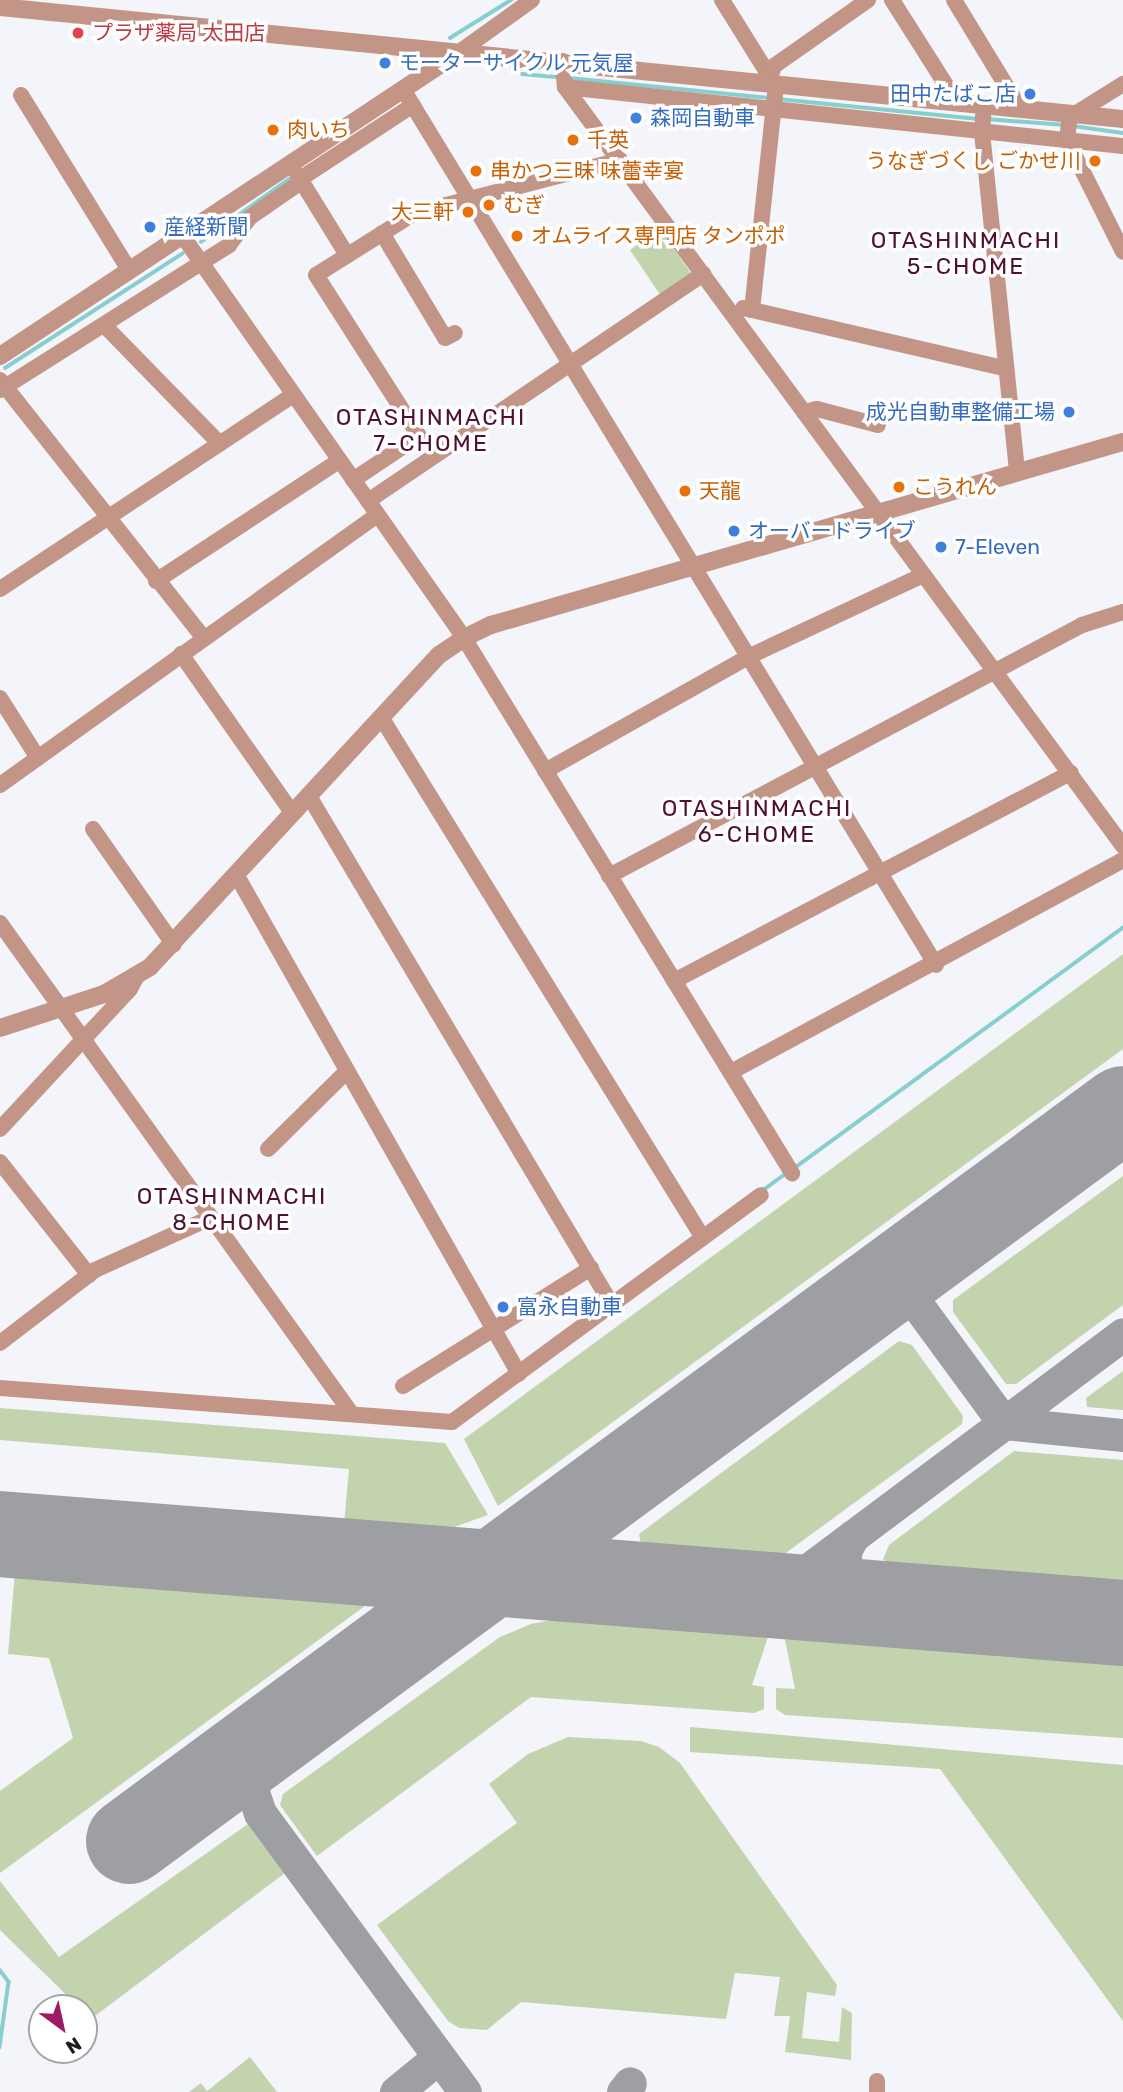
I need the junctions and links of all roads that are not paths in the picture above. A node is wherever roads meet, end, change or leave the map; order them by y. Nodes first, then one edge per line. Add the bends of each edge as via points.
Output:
1 (532, 0) edge
2 (722, 0) edge
3 (869, 0) edge
4 (892, 0) edge
5 (954, 0) edge
6 (0, 7) edge
7 (458, 52) junction
8 (563, 76) junction
9 (678, 84) junction
10 (1123, 84) edge
11 (773, 89) junction
12 (21, 95) dead end
13 (408, 98) junction
14 (810, 99) junction
15 (834, 101) junction
16 (956, 101) junction
17 (859, 104) junction
18 (887, 106) junction
19 (1018, 107) junction
20 (984, 109) junction
21 (1072, 116) junction
22 (1122, 122) edge
23 (982, 132) junction
24 (1067, 140) junction
25 (1121, 146) edge
26 (620, 160) junction
27 (297, 175) junction
28 (471, 197) junction
29 (1116, 222) edge
30 (382, 233) junction
31 (182, 235) junction
32 (1123, 252) edge
33 (347, 256) junction
34 (202, 263) junction
35 (129, 270) junction
36 (703, 274) junction
37 (727, 305) junction
38 (752, 310) junction
39 (104, 324) junction
40 (455, 333) dead end
41 (0, 356) edge
42 (572, 366) junction
43 (1004, 368) junction
44 (2, 385) edge
45 (293, 395) junction
46 (804, 412) junction
47 (878, 425) dead end
48 (1123, 442) edge
49 (220, 444) junction
50 (339, 461) junction
51 (1017, 473) junction
52 (353, 480) junction
53 (372, 508) junction
54 (878, 513) junction
55 (108, 517) junction
56 (696, 567) junction
57 (921, 576) junction
58 (156, 581) junction
59 (0, 589) edge
60 (1123, 612) edge
61 (204, 638) junction
62 (464, 638) junction
63 (181, 654) junction
64 (748, 657) junction
65 (995, 674) junction
66 (0, 698) edge
67 (381, 717) junction
68 (38, 758) junction
69 (813, 769) junction
70 (545, 771) junction
71 (1070, 773) junction
72 (0, 785) edge
73 (310, 796) junction
74 (293, 814) junction
75 (93, 829) dead end
76 (1123, 846) edge
77 (1123, 860) edge
78 (878, 875) junction
79 (237, 876) junction
80 (608, 876) junction
81 (0, 923) edge
82 (174, 945) junction
83 (936, 965) junction
84 (137, 976) junction
85 (674, 981) junction
86 (62, 1008) junction
87 (0, 1028) edge
88 (84, 1040) junction
89 (347, 1071) junction
90 (731, 1072) junction
91 (0, 1129) edge
92 (268, 1149) dead end
93 (0, 1162) edge
94 (792, 1173) dead end
95 (761, 1195) dead end
96 (210, 1218) junction
97 (703, 1238) junction
98 (591, 1268) junction
99 (89, 1275) junction
100 (612, 1305) junction
101 (495, 1332) junction
102 (0, 1343) edge
103 (519, 1374) junction
104 (403, 1386) dead end
105 (0, 1388) edge
106 (351, 1413) junction

1 - 7 street
2 - 11 street
3 - 11 street via 774,66
4 - 16 street
5 - 19 street
6 - 7 street
7 - 8 street
7 - 13 street
8 - 9 street
8 - 9 street
8 - 26 street
9 - 11 street
9 - 11 street
10 - 21 street
11 - 14 street
11 - 14 street
11 - 38 street
12 - 35 street
13 - 27 street
13 - 28 street
14 - 15 street
14 - 15 street
15 - 17 street
15 - 17 street
16 - 18 street
16 - 20 street
17 - 18 street
17 - 18 street
18 - 23 street
19 - 20 street
19 - 21 street
20 - 23 street
21 - 22 street
21 - 24 street
22 - 25 street
23 - 24 street
23 - 43 street
24 - 25 street
24 - 29 street
26 - 28 street
26 - 36 street
27 - 31 street
27 - 33 street
27 - 34 street via 249,218 229,245
28 - 30 street via 415,212
28 - 42 street
29 - 32 street
30 - 33 street
30 - 40 street via 445,338
31 - 34 street
31 - 35 street
33 - 52 street via 316,275 419,436
34 - 39 street
34 - 45 street
35 - 41 street
36 - 37 street
36 - 42 street
37 - 38 street
37 - 46 street
38 - 43 street
39 - 44 street
39 - 49 street
42 - 53 street
42 - 56 street
43 - 51 street
44 - 55 street
45 - 49 street
45 - 50 street
46 - 47 street via 817,409
46 - 54 street
48 - 51 street
49 - 55 street
50 - 52 street
50 - 58 street
51 - 54 street
52 - 53 street
53 - 61 street
53 - 62 street
54 - 56 street
54 - 57 street
55 - 58 street
55 - 59 street
56 - 62 street via 491,625
56 - 64 street
57 - 64 street
57 - 65 street
58 - 61 street
60 - 65 street via 1082,625
61 - 63 street
62 - 67 street via 439,655
62 - 70 street
63 - 68 street
63 - 74 street
64 - 69 street
64 - 70 street
65 - 69 street
65 - 71 street
66 - 68 street
67 - 73 street
67 - 97 street
68 - 72 street
69 - 78 street
69 - 80 street
70 - 80 street
71 - 76 street
71 - 78 street
73 - 74 street
73 - 98 street
74 - 79 street
75 - 82 street
77 - 83 street
78 - 83 street
78 - 85 street
79 - 82 street
79 - 89 street
80 - 85 street
81 - 86 street
82 - 84 street
83 - 90 street
84 - 86 street via 104,994
84 - 88 street
85 - 90 street
86 - 87 street
86 - 88 street
88 - 91 street
88 - 96 street
89 - 92 street
89 - 101 street
90 - 94 street
93 - 99 street
95 - 97 street
96 - 99 street
96 - 106 street
97 - 100 street
98 - 100 street
98 - 101 street
99 - 102 street
100 - 103 street
101 - 103 street
101 - 104 street
103 - 106 street via 452,1422
105 - 106 street

